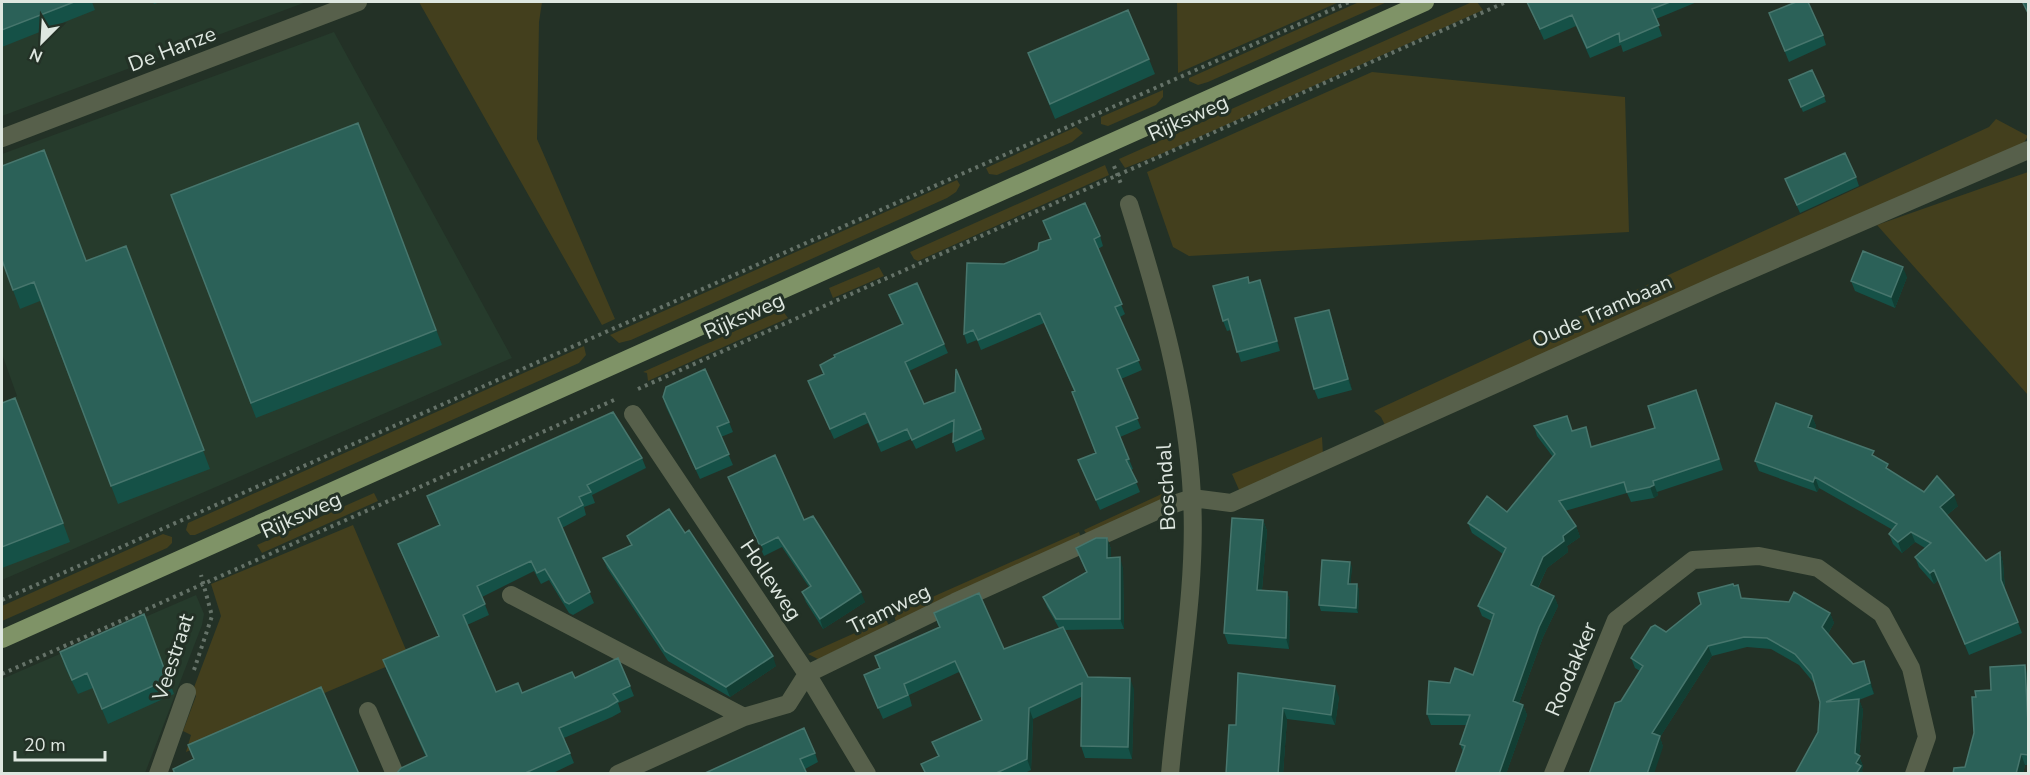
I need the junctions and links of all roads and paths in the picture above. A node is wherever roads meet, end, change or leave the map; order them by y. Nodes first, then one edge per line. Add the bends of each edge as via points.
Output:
1 (358, 2) edge
2 (1349, 2) edge
3 (1425, 2) edge
4 (1506, 2) edge
5 (2, 138) edge
6 (2028, 150) edge
7 (1130, 204) dead end
8 (627, 394) dead end
9 (616, 399) dead end
10 (633, 414) dead end
11 (1192, 498) junction
12 (175, 523) junction
13 (190, 554) junction
14 (205, 583) junction
15 (511, 595) dead end
16 (2, 600) edge
17 (2, 639) edge
18 (2, 674) edge
19 (807, 674) junction
20 (187, 692) joint
21 (368, 711) dead end
22 (744, 717) junction
23 (158, 774) edge
24 (395, 774) edge
25 (618, 774) edge
26 (867, 774) edge
27 (1170, 774) edge
28 (1553, 774) edge
29 (1914, 774) edge

1 - 5 street, De Hanze
2 - 12 path, Rijksweg
3 - 13 main road, Rijksweg
4 - 8 path, Rijksweg
6 - 11 street, Oude Trambaan via 1231,503
7 - 11 street, Boschdal via 1174,363 1183,406
9 - 14 path, Rijksweg
10 - 19 street, Holleweg
11 - 19 street, Tramweg via 955,602
11 - 27 street, Boschdal via 1191,585
12 - 13 path, Veestraat
12 - 16 path, Rijksweg
13 - 14 path, Veestraat
13 - 17 main road, Rijksweg
14 - 18 path, Rijksweg
14 - 20 path, Veestraat via 212,616
15 - 22 street
19 - 22 street via 788,704
19 - 26 street, Holleweg
20 - 23 street, Veestraat
21 - 24 street
22 - 25 street
28 - 29 street, Roodakker via 1616,620 1693,560 1759,556 1818,568 1882,614 1911,668 1927,737

